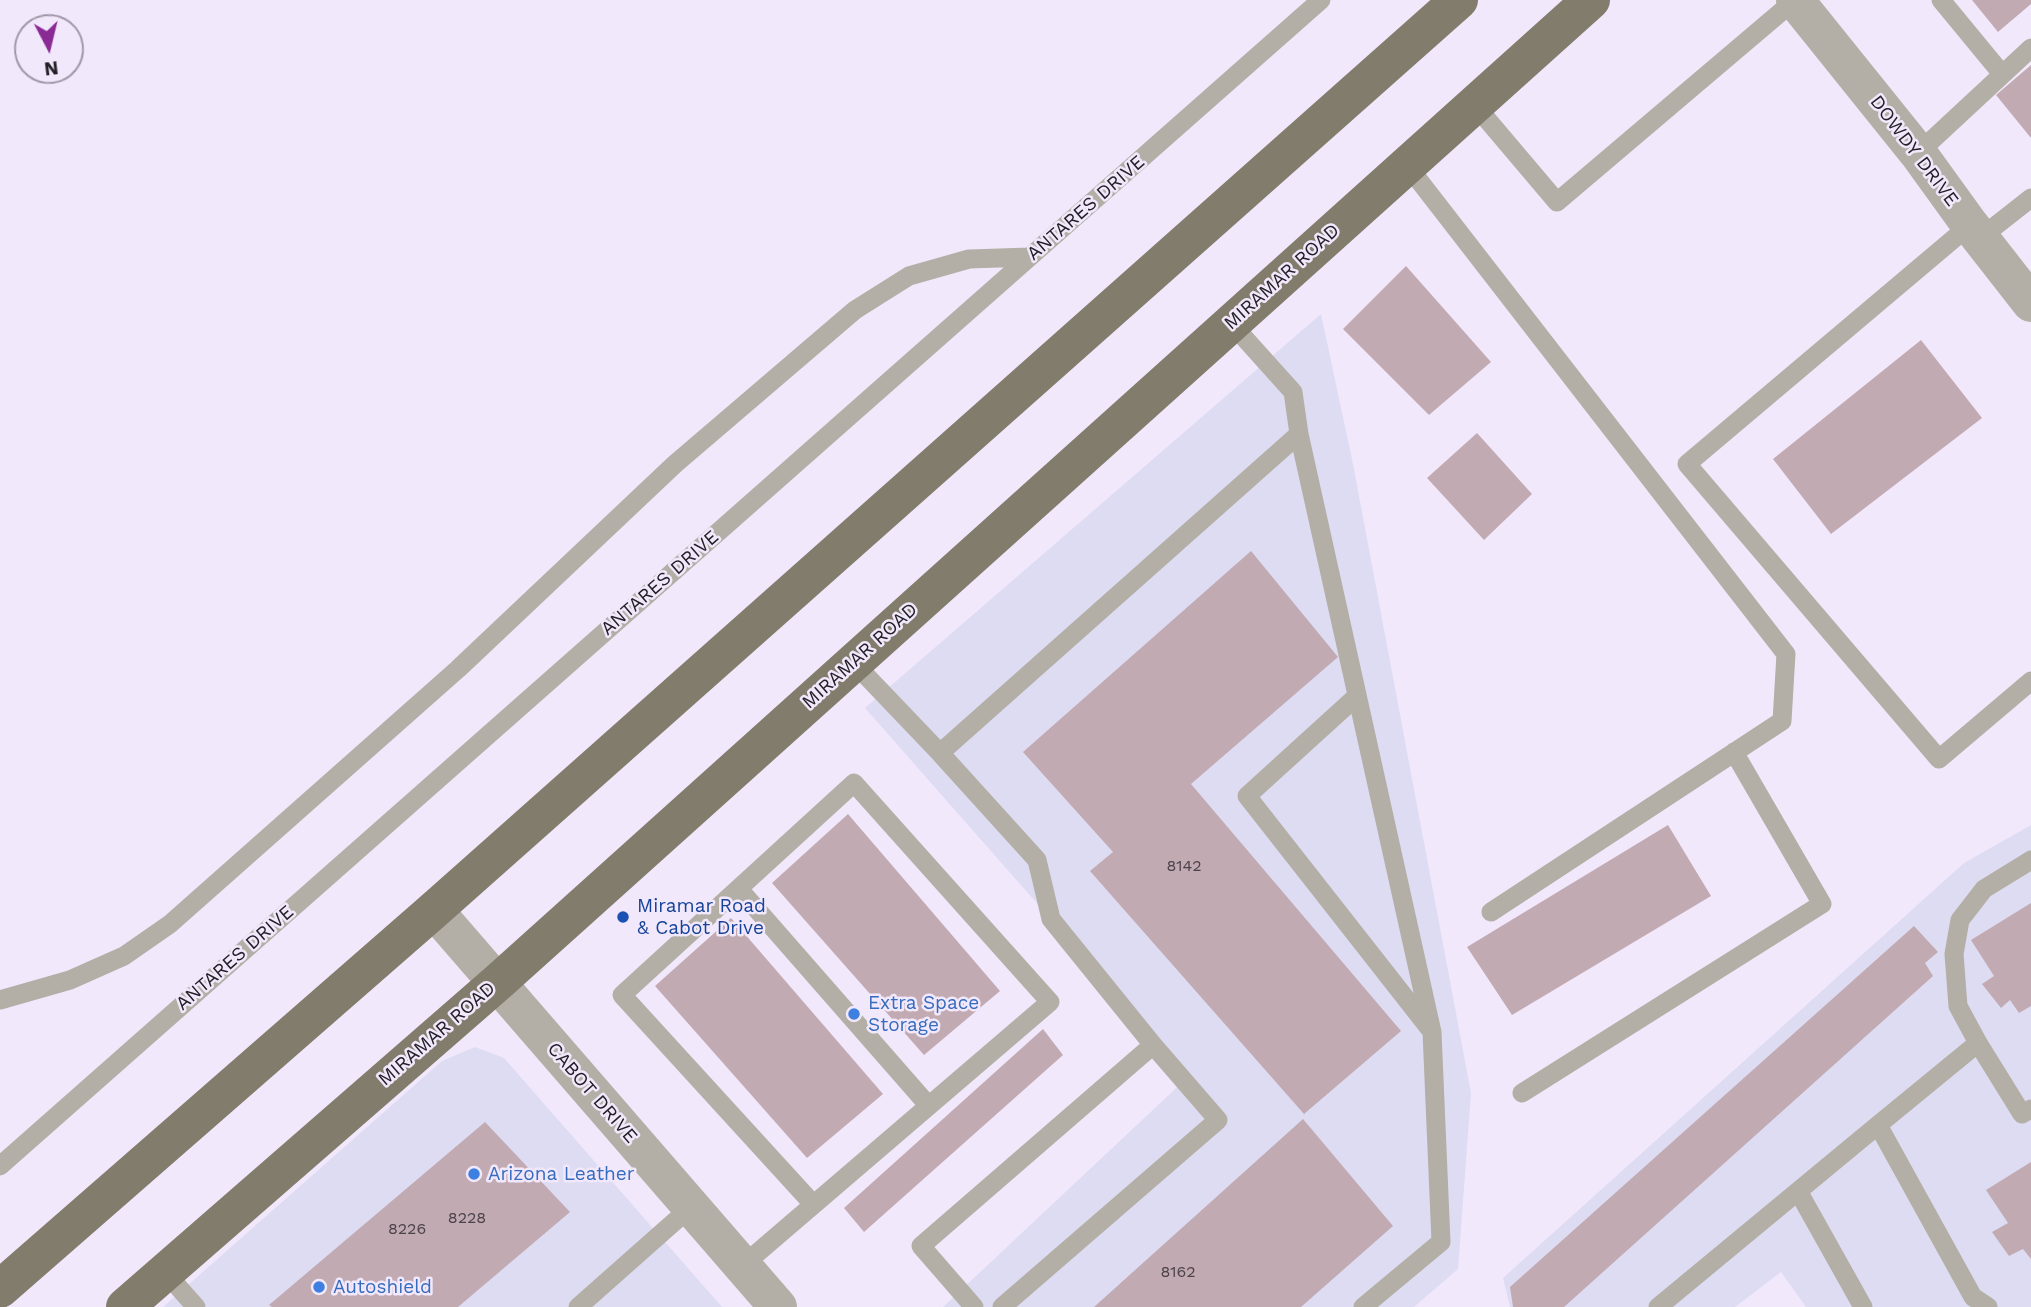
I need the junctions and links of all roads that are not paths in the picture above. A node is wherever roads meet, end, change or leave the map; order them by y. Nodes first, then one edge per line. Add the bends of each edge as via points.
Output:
1 (1321, 0) edge
2 (1459, 0) edge
3 (1591, 0) edge
4 (1795, 0) edge
5 (1941, 0) edge
6 (2031, 48) edge
7 (2002, 74) junction
8 (1474, 104) junction
9 (1918, 153) junction
10 (1407, 165) junction
11 (2031, 198) edge
12 (1975, 232) junction
13 (1029, 257) junction
14 (2031, 303) edge
15 (1231, 323) junction
16 (1299, 434) junction
17 (853, 662) junction
18 (2031, 681) edge
19 (1357, 696) junction
20 (1734, 752) junction
21 (940, 753) junction
22 (2031, 860) edge
23 (739, 888) junction
24 (434, 909) junction
25 (1491, 912) dead end
26 (497, 983) junction
27 (0, 1000) edge
28 (1432, 1032) junction
29 (1978, 1043) junction
30 (1153, 1045) junction
31 (1522, 1093) dead end
32 (928, 1105) junction
33 (2031, 1109) edge
34 (1878, 1125) junction
35 (0, 1166) edge
36 (1798, 1191) junction
37 (813, 1204) junction
38 (691, 1207) junction
39 (741, 1266) junction
40 (165, 1272) junction
41 (0, 1289) edge
42 (125, 1307) edge
43 (196, 1307) edge
44 (578, 1307) edge
45 (778, 1307) edge
46 (974, 1307) edge
47 (1002, 1307) edge
48 (1363, 1307) edge
49 (1658, 1307) edge
50 (1863, 1307) edge
51 (1988, 1307) edge

1 - 13 lane, ANTARES DRIVE
2 - 24 main road
3 - 8 main road, MIRAMAR ROAD
4 - 8 lane via 1557,202
4 - 9 street, DOWDY DRIVE
5 - 7 lane
6 - 7 lane
7 - 9 lane
8 - 10 main road, MIRAMAR ROAD
9 - 12 street, DOWDY DRIVE
10 - 15 main road, MIRAMAR ROAD
10 - 20 lane via 1786,654 1782,721
11 - 12 lane
12 - 14 street, DOWDY DRIVE
12 - 18 lane via 1687,464 1939,760
13 - 27 lane via 969,259 909,276 855,310 675,464 458,669 170,924 124,956 70,980
13 - 35 lane, ANTARES DRIVE
15 - 16 lane via 1293,392
15 - 17 main road, MIRAMAR ROAD
16 - 19 lane
16 - 21 lane
17 - 21 lane
17 - 26 main road, MIRAMAR ROAD
19 - 28 lane
19 - 28 lane via 1247,796
20 - 25 lane
20 - 31 lane via 1822,904
21 - 30 lane via 1037,860 1051,919
22 - 29 lane via 1984,889 1960,920 1954,954 1958,1006
23 - 32 lane
23 - 32 lane via 854,783 1049,1002
23 - 37 lane via 622,995
24 - 26 street, CABOT DRIVE
24 - 41 main road
26 - 38 street, CABOT DRIVE
26 - 40 main road, MIRAMAR ROAD
28 - 48 lane via 1441,1242
29 - 33 lane via 2022,1114
29 - 34 lane
30 - 46 lane via 921,1246
30 - 47 lane via 1218,1120
32 - 37 lane
34 - 36 lane
34 - 51 lane via 1973,1297
36 - 49 lane
36 - 50 lane
37 - 39 lane
38 - 39 street, CABOT DRIVE
38 - 44 lane
39 - 45 street, CABOT DRIVE
40 - 42 main road, MIRAMAR ROAD
40 - 43 lane

